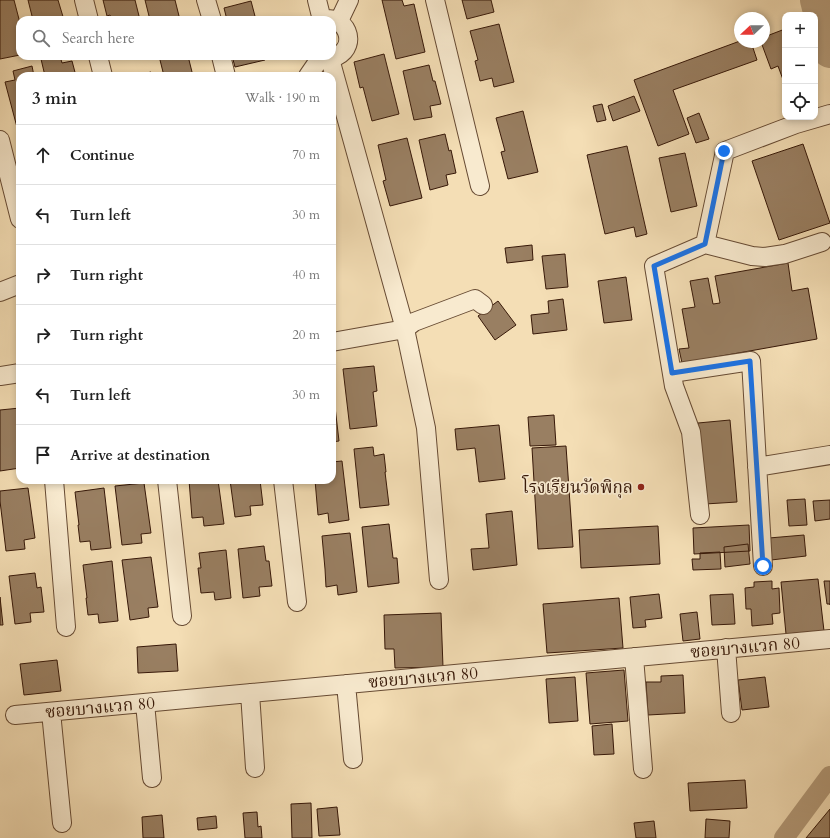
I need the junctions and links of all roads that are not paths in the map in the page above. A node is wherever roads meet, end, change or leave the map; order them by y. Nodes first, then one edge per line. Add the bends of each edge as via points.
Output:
1 (84, 0) edge
2 (206, 0) edge
3 (317, 0) edge
4 (349, 0) edge
5 (435, 0) edge
6 (88, 16) edge
7 (211, 16) edge
8 (325, 16) edge
9 (331, 16) edge
10 (336, 23) edge
11 (336, 57) edge
12 (99, 60) edge
13 (222, 60) edge
14 (321, 60) edge
15 (324, 60) edge
16 (101, 72) edge
17 (225, 72) edge
18 (311, 72) edge
19 (328, 72) edge
20 (336, 100) edge
21 (830, 114) edge
22 (0, 140) edge
23 (480, 186) dead end
24 (16, 203) edge
25 (822, 242) dead end
26 (705, 244) junction
27 (16, 286) edge
28 (0, 292) edge
29 (483, 305) dead end
30 (405, 329) junction
31 (336, 341) edge
32 (16, 374) edge
33 (0, 376) edge
34 (673, 380) junction
35 (830, 455) edge
36 (757, 467) junction
37 (54, 484) edge
38 (167, 484) edge
39 (283, 484) edge
40 (700, 515) dead end
41 (763, 566) dead end
42 (439, 580) dead end
43 (297, 602) dead end
44 (182, 616) dead end
45 (66, 627) dead end
46 (830, 639) edge
47 (726, 648) junction
48 (634, 657) junction
49 (346, 684) junction
50 (250, 693) junction
51 (145, 703) junction
52 (51, 712) junction
53 (731, 713) dead end
54 (15, 715) dead end
55 (353, 759) dead end
56 (255, 768) dead end
57 (643, 769) dead end
58 (152, 778) dead end
59 (62, 823) dead end

1 - 6 street
2 - 7 street
3 - 8 street
4 - 9 street
5 - 23 street
10 - 11 street via 344,26 348,37 345,50
12 - 16 street
13 - 17 street
14 - 18 street
15 - 19 street
20 - 30 street
21 - 26 street via 724,151
22 - 24 street
25 - 26 street via 785,254 765,257
26 - 34 street via 654,266
27 - 28 street
29 - 30 street via 475,299 414,322
30 - 31 street
30 - 42 street via 426,428
32 - 33 street
34 - 36 street via 750,361
34 - 40 street via 691,432
35 - 36 street
36 - 41 street
37 - 45 street
38 - 44 street
39 - 43 street
46 - 47 street, ซอยบางแวก 80
47 - 48 street, ซอยบางแวก 80
47 - 53 street
48 - 49 street, ซอยบางแวก 80
48 - 57 street
49 - 50 street, ซอยบางแวก 80
49 - 55 street
50 - 51 street, ซอยบางแวก 80
50 - 56 street
51 - 52 street, ซอยบางแวก 80
51 - 58 street
52 - 54 street, ซอยบางแวก 80
52 - 59 street

